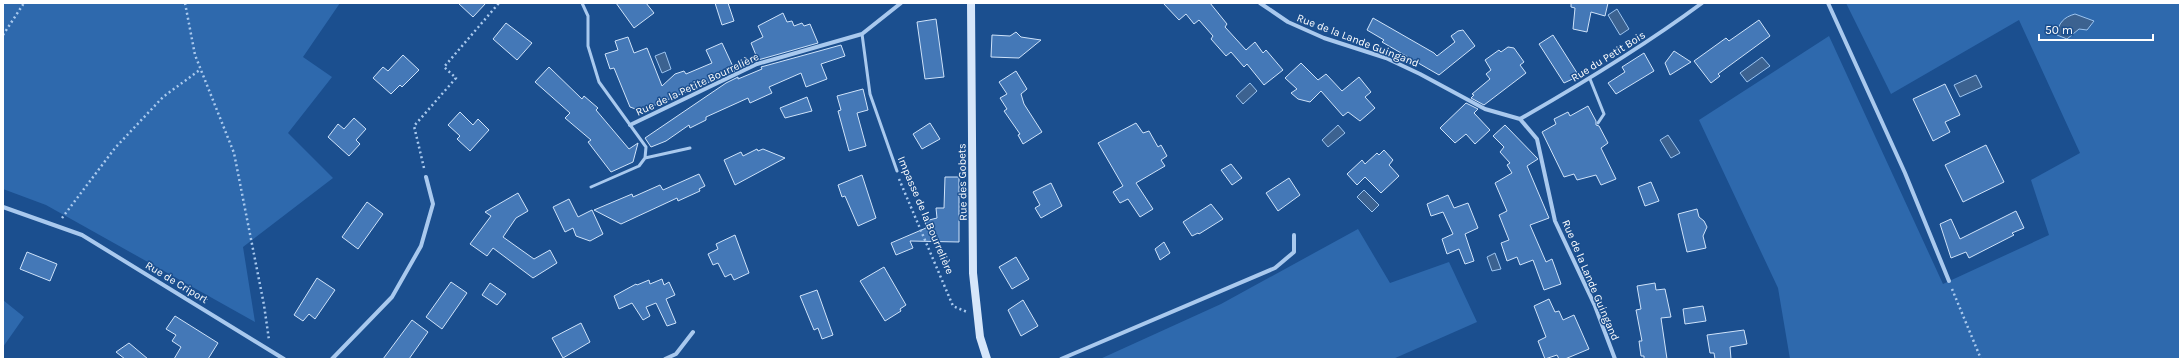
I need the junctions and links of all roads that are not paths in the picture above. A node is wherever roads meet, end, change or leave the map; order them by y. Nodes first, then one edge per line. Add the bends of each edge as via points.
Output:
1 (582, 3) edge
2 (901, 3) edge
3 (971, 3) edge
4 (1260, 3) edge
5 (1702, 3) edge
6 (1828, 3) edge
7 (862, 34) junction
8 (1590, 79) junction
9 (1520, 119) junction
10 (1598, 123) dead end
11 (630, 126) junction
12 (690, 148) dead end
13 (645, 158) junction
14 (897, 171) road end
15 (426, 177) road end
16 (591, 187) dead end
17 (3, 207) edge
18 (1294, 235) dead end
19 (1949, 281) road end
20 (694, 332) dead end
21 (284, 359) edge
22 (332, 359) edge
23 (665, 359) edge
24 (987, 359) edge
25 (1062, 359) edge
26 (1615, 359) edge

1 - 11 lane, Rue de la Petite Bourrelière via 588,16 588,46 599,82
2 - 7 street, Rue de la Petite Bourrelière
3 - 24 main road, Rue des Gobets via 973,273 980,337
4 - 9 street, Rue de la Lande Guingand via 1288,22 1324,38 1386,58 1485,109
5 - 8 street, Rue du Petit Bois via 1656,37
6 - 19 street via 1905,173
7 - 11 street, Rue de la Petite Bourrelière via 757,64
7 - 14 lane, Impasse de la Bourrelière via 870,94
8 - 9 street, Rue du Petit Bois
8 - 10 lane via 1604,114
9 - 26 street, Rue de la Lande Guingand via 1537,139 1555,221 1595,306
11 - 13 lane, Rue de la Petite Bourrelière via 646,148
12 - 13 lane
13 - 16 lane via 639,166
15 - 22 street via 433,204 421,246 392,297
17 - 21 street, Rue de Criport via 82,235
18 - 25 street via 1294,252 1274,268
20 - 23 street via 676,354

